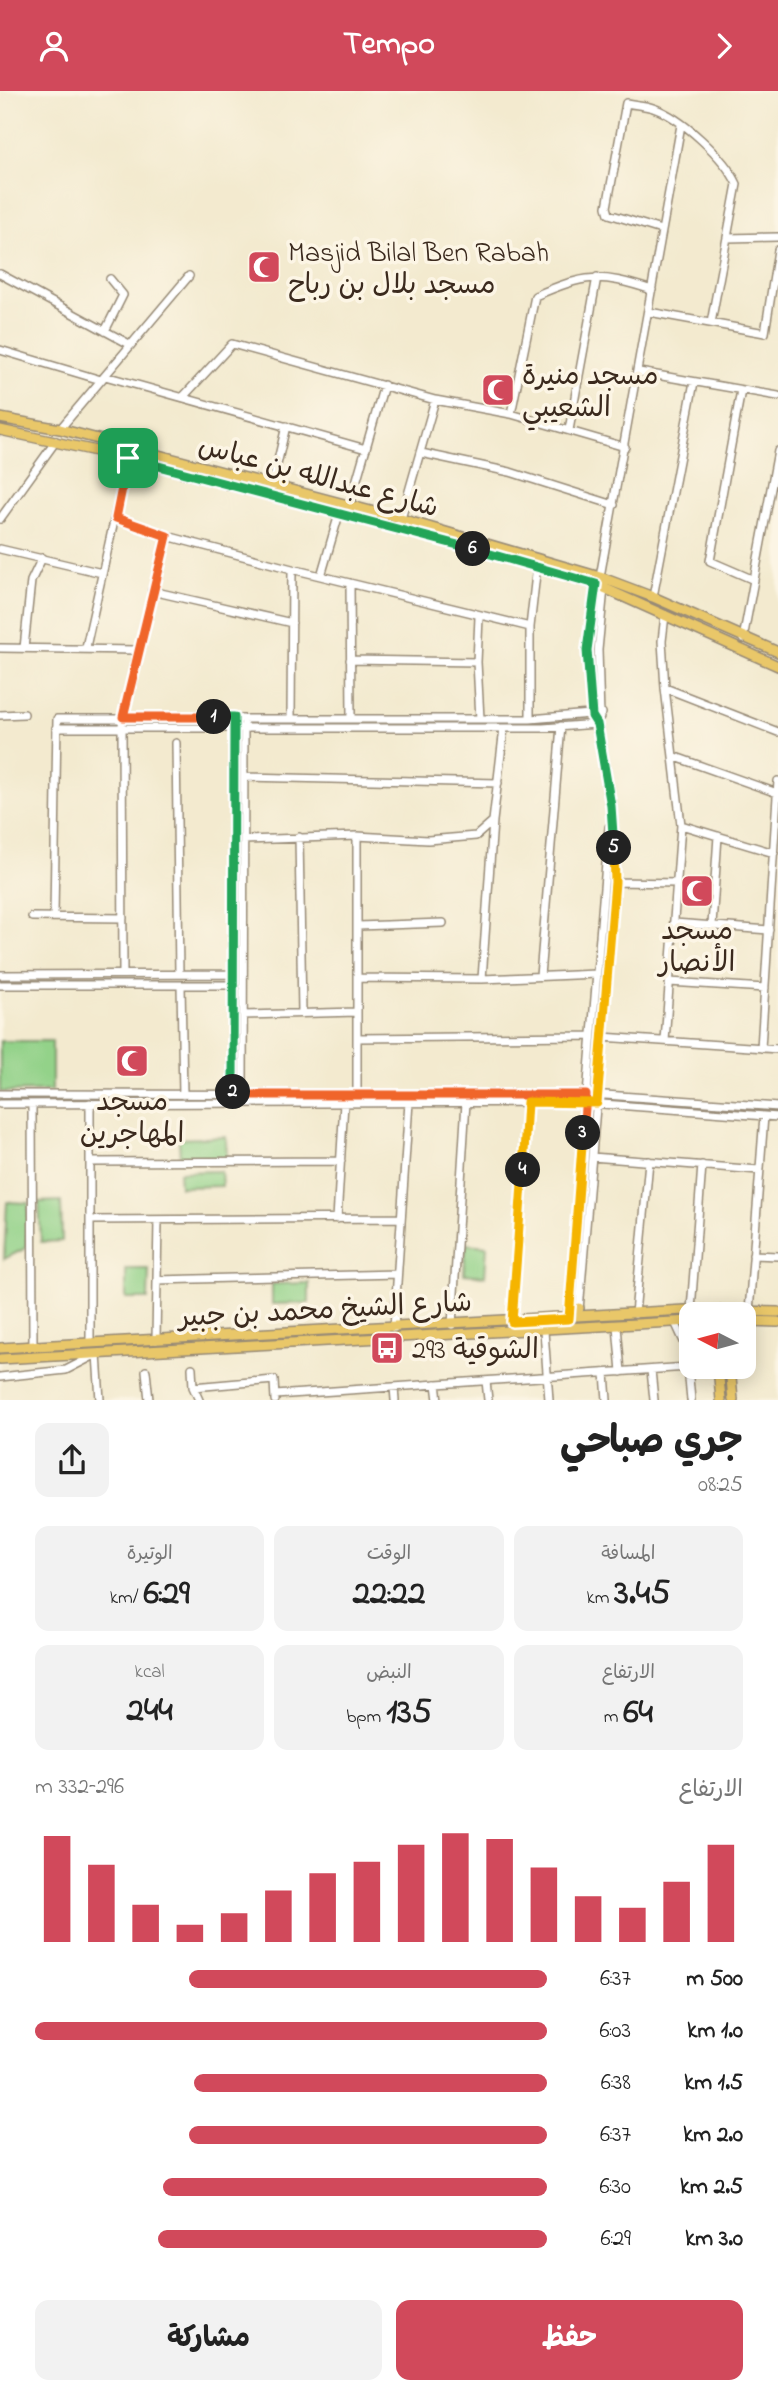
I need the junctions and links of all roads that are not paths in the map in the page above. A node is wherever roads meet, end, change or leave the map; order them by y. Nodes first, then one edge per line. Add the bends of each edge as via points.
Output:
1 (681, 125) junction
2 (661, 230) junction
3 (778, 237) edge
4 (727, 238) junction
5 (778, 250) edge
6 (0, 274) edge
7 (189, 276) dead end
8 (597, 277) junction
9 (110, 279) dead end
10 (652, 290) junction
11 (649, 312) junction
12 (711, 323) junction
13 (105, 331) junction
14 (131, 345) junction
15 (0, 351) edge
16 (639, 372) junction
17 (103, 378) junction
18 (694, 382) junction
19 (384, 385) junction
20 (741, 390) junction
21 (778, 396) edge
22 (183, 397) junction
23 (435, 400) junction
24 (511, 414) junction
25 (0, 418) edge
26 (286, 426) junction
27 (60, 429) junction
28 (0, 430) edge
29 (569, 430) junction
30 (56, 441) junction
31 (625, 447) junction
32 (366, 449) junction
33 (778, 451) edge
34 (421, 453) junction
35 (128, 458) junction
36 (272, 486) junction
37 (774, 493) edge
38 (614, 505) junction
39 (349, 507) junction
40 (339, 514) junction
41 (116, 518) junction
42 (0, 519) edge
43 (401, 519) junction
44 (167, 536) junction
45 (0, 549) edge
46 (42, 558) junction
47 (537, 565) junction
48 (292, 569) junction
49 (102, 573) junction
50 (321, 576) junction
51 (754, 580) junction
52 (350, 583) junction
53 (600, 583) junction
54 (152, 591) junction
55 (653, 597) junction
56 (665, 615) junction
57 (480, 617) junction
58 (292, 623) junction
59 (530, 627) junction
60 (743, 639) junction
61 (86, 647) junction
62 (0, 648) edge
63 (24, 648) junction
64 (137, 650) junction
65 (778, 652) edge
66 (350, 660) junction
67 (477, 662) junction
68 (778, 666) edge
69 (665, 688) junction
70 (602, 713) junction
71 (24, 714) dead end
72 (0, 715) edge
73 (592, 716) junction
74 (291, 718) junction
75 (351, 718) junction
76 (480, 719) junction
77 (530, 719) junction
78 (122, 721) junction
79 (234, 722) junction
80 (244, 722) junction
81 (597, 724) junction
82 (561, 726) junction
83 (504, 727) junction
84 (778, 732) edge
85 (176, 743) dead end
86 (673, 756) junction
87 (244, 778) junction
88 (778, 781) edge
89 (498, 783) junction
90 (777, 793) edge
91 (611, 806) junction
92 (493, 821) junction
93 (681, 825) junction
94 (357, 836) junction
95 (299, 837) junction
96 (718, 837) junction
97 (244, 840) junction
98 (774, 853) junction
99 (615, 882) junction
100 (677, 883) junction
101 (54, 916) junction
102 (32, 917) dead end
103 (123, 918) junction
104 (443, 923) dead end
105 (674, 923) junction
106 (712, 925) junction
107 (358, 926) junction
108 (769, 930) junction
109 (123, 974) junction
110 (178, 974) junction
111 (234, 974) junction
112 (596, 974) junction
113 (0, 975) edge
114 (540, 976) junction
115 (357, 978) junction
116 (482, 979) junction
117 (669, 982) junction
118 (0, 985) edge
119 (181, 985) junction
120 (234, 985) junction
121 (765, 988) junction
122 (357, 1011) junction
123 (302, 1013) junction
124 (243, 1015) junction
125 (591, 1036) junction
126 (602, 1037) junction
127 (357, 1038) junction
128 (665, 1041) junction
129 (761, 1048) junction
130 (778, 1049) edge
131 (0, 1094) edge
132 (183, 1095) junction
133 (233, 1095) junction
134 (243, 1095) junction
135 (357, 1095) junction
136 (586, 1099) junction
137 (597, 1099) junction
138 (466, 1102) junction
139 (527, 1102) junction
140 (90, 1103) junction
141 (344, 1103) junction
142 (409, 1103) junction
143 (0, 1104) edge
144 (32, 1104) junction
145 (778, 1107) edge
146 (764, 1116) junction
147 (778, 1117) edge
148 (592, 1157) junction
149 (341, 1161) junction
150 (649, 1161) junction
151 (90, 1162) junction
152 (702, 1165) junction
153 (759, 1170) junction
154 (401, 1218) junction
155 (337, 1219) junction
156 (90, 1220) junction
157 (158, 1220) junction
158 (753, 1255) junction
159 (778, 1256) edge
160 (397, 1274) junction
161 (157, 1280) junction
162 (692, 1302) edge
163 (750, 1302) edge
164 (756, 1312) edge
165 (778, 1312) edge
166 (574, 1314) junction
167 (635, 1314) junction
168 (679, 1316) edge
169 (679, 1320) edge
170 (756, 1321) edge
171 (512, 1322) junction
172 (675, 1322) junction
173 (778, 1322) edge
174 (452, 1325) junction
175 (617, 1326) junction
176 (394, 1328) junction
177 (544, 1331) junction
178 (679, 1331) edge
179 (283, 1333) junction
180 (156, 1340) junction
181 (90, 1343) junction
182 (283, 1344) junction
183 (33, 1346) junction
184 (0, 1348) edge
185 (97, 1354) junction
186 (0, 1359) edge
187 (192, 1368) dead end
188 (679, 1368) edge
189 (651, 1370) junction
190 (146, 1371) dead end
191 (621, 1372) junction
192 (605, 1373) junction
193 (0, 1377) edge
194 (547, 1377) junction
195 (689, 1379) edge
196 (719, 1379) edge
197 (731, 1379) edge
198 (486, 1381) junction
199 (436, 1384) junction
200 (194, 1387) junction
201 (394, 1387) junction
202 (359, 1389) junction
203 (318, 1396) edge
204 (275, 1397) edge
205 (100, 1400) edge
206 (149, 1400) edge
207 (199, 1400) edge
208 (360, 1400) edge
209 (395, 1400) edge
210 (438, 1400) edge
211 (488, 1400) edge
212 (549, 1400) edge
213 (607, 1400) edge
214 (654, 1400) edge
215 (691, 1400) edge
216 (721, 1400) edge
217 (733, 1400) edge

1 - 2 street
1 - 2 street via 655,109 626,103 607,207 609,214
1 - 4 street via 718,155 737,184
2 - 10 street
3 - 4 street
4 - 12 street
5 - 12 street via 765,333
6 - 13 street
7 - 14 street
8 - 10 street
8 - 24 street via 535,296
8 - 29 street
9 - 13 street via 123,295
10 - 11 street
11 - 12 street
11 - 16 street
13 - 14 street
14 - 17 street
15 - 17 street
16 - 18 street
16 - 31 street
17 - 22 street
17 - 27 street
18 - 20 street
18 - 55 street
19 - 22 street via 232,344
19 - 23 street
19 - 32 street
20 - 21 street
20 - 51 street via 710,561
22 - 26 street
23 - 24 street
23 - 34 street
24 - 29 street
25 - 27 main road, شارع عبدالله بن عباس
26 - 32 street
26 - 36 street
27 - 36 main road, شارع عبدالله بن عباس
28 - 30 main road, شارع عبدالله بن عباس
29 - 31 street
30 - 35 main road, شارع عبدالله بن عباس
30 - 42 street
31 - 38 street
32 - 39 street
33 - 37 street
34 - 38 street via 510,472
34 - 43 street
35 - 40 main road, شارع عبدالله بن عباس
35 - 41 street
36 - 39 main road, شارع عبدالله بن عباس
37 - 51 street
38 - 53 street
39 - 43 main road, شارع عبدالله بن عباس
40 - 47 main road, شارع عبدالله بن عباس
40 - 50 street
41 - 44 street
41 - 49 street
43 - 53 main road, شارع عبدالله بن عباس
44 - 48 street
44 - 54 street
45 - 46 street
46 - 49 street
46 - 63 street via 31,581
47 - 53 main road, شارع عبدالله بن عباس
47 - 59 street
48 - 50 street
48 - 58 street
49 - 61 street
50 - 52 street
51 - 60 street
52 - 57 street
52 - 66 street
53 - 55 main road, شارع عبدالله بن عباس
53 - 56 main road, شارع عبدالله بن عباس
53 - 70 street
53 - 73 street via 587,650
54 - 58 street
54 - 64 street
55 - 60 main road, شارع عبدالله بن عباس
56 - 68 main road, شارع عبدالله بن عباس
56 - 69 street
57 - 59 street
57 - 67 street
58 - 74 street
59 - 77 street
60 - 65 main road, شارع عبدالله بن عباس
61 - 63 street
61 - 64 street
62 - 63 street
64 - 78 street
66 - 67 street
66 - 75 street
67 - 76 street
69 - 84 street
69 - 86 street
70 - 73 street
70 - 81 street
71 - 72 street
73 - 77 street
73 - 81 street
74 - 75 street
74 - 80 street
75 - 76 street
76 - 77 street
78 - 79 street
78 - 101 street via 56,727
78 - 103 street
79 - 80 street
79 - 111 street
80 - 83 street
80 - 87 street
81 - 82 street
81 - 91 street
82 - 83 street
82 - 114 street
83 - 89 street
85 - 110 street
86 - 90 street
86 - 93 street
87 - 89 street
87 - 97 street
88 - 90 street
89 - 92 street
90 - 98 street
91 - 99 street
91 - 112 street
92 - 94 street via 476,836 428,840
92 - 116 street
93 - 96 street
93 - 100 street
94 - 95 street
94 - 107 street
95 - 97 street
95 - 123 street
96 - 98 street
96 - 106 street
97 - 124 street
98 - 108 street
99 - 100 street
99 - 126 street
100 - 105 street
101 - 102 street
101 - 103 street
103 - 109 street
104 - 107 street
105 - 106 street
105 - 117 street
106 - 108 street
107 - 115 street
108 - 121 street
109 - 110 street
109 - 113 street
110 - 111 street
111 - 120 street
112 - 114 street
112 - 125 street
114 - 116 street
115 - 116 street
115 - 122 street
117 - 121 street
117 - 128 street
118 - 119 street
119 - 120 street
119 - 132 street
120 - 133 street
121 - 129 street
122 - 123 street
122 - 127 street
123 - 124 street
124 - 134 street
125 - 127 street
125 - 136 street
126 - 128 street
126 - 137 street
127 - 135 street
128 - 129 street
129 - 130 street
131 - 132 street
132 - 133 street
133 - 134 street
134 - 135 street
135 - 136 street
136 - 137 street
136 - 139 street
136 - 166 street
137 - 145 street
137 - 146 street
137 - 148 street
138 - 139 street
138 - 142 street
138 - 174 street
139 - 171 street
140 - 141 street
140 - 144 street
140 - 151 street
141 - 142 street
141 - 149 street
142 - 154 street
143 - 144 street
144 - 183 street
146 - 147 street
146 - 153 street
148 - 150 street
148 - 166 street
149 - 151 street
149 - 155 street
150 - 152 street
150 - 167 street
151 - 156 street
152 - 153 street
152 - 162 street
153 - 158 street
154 - 155 street
154 - 160 street
155 - 157 street
156 - 157 street
156 - 181 street
157 - 161 street
158 - 159 street
158 - 163 street
160 - 161 street
160 - 176 street
161 - 180 street
164 - 165 main road, شارع الشيخ محمد بن جبير
166 - 167 main road, شارع الشيخ محمد بن جبير
166 - 171 main road, شارع الشيخ محمد بن جبير
167 - 168 main road, شارع الشيخ محمد بن جبير
169 - 172 main road, شارع الشيخ محمد بن جبير
170 - 173 main road
171 - 174 main road, شارع الشيخ محمد بن جبير
172 - 175 main road, شارع الشيخ محمد بن جبير
172 - 178 street
174 - 176 main road, شارع الشيخ محمد بن جبير
175 - 177 main road, شارع الشيخ محمد بن جبير
175 - 191 street
176 - 179 main road, شارع الشيخ محمد بن جبير
177 - 182 main road, شارع الشيخ محمد بن جبير
177 - 194 street
179 - 180 main road, شارع الشيخ محمد بن جبير
179 - 182 main road
180 - 181 main road, شارع الشيخ محمد بن جبير
181 - 183 main road, شارع الشيخ محمد بن جبير
182 - 185 main road, شارع الشيخ محمد بن جبير
183 - 184 main road, شارع الشيخ محمد بن جبير
185 - 186 main road, شارع الشيخ محمد بن جبير
185 - 193 street via 66,1370
185 - 205 street
187 - 200 street
188 - 189 street
189 - 191 street
189 - 214 street
190 - 206 street
191 - 192 street
192 - 194 street
192 - 213 street
194 - 198 street
194 - 212 street
195 - 215 street
196 - 216 main road
197 - 217 main road
198 - 199 street
198 - 211 street
199 - 201 street
199 - 210 street
200 - 204 street via 274,1380
200 - 207 street
201 - 202 street
201 - 209 street
202 - 203 street
202 - 208 street
203 - 204 street

